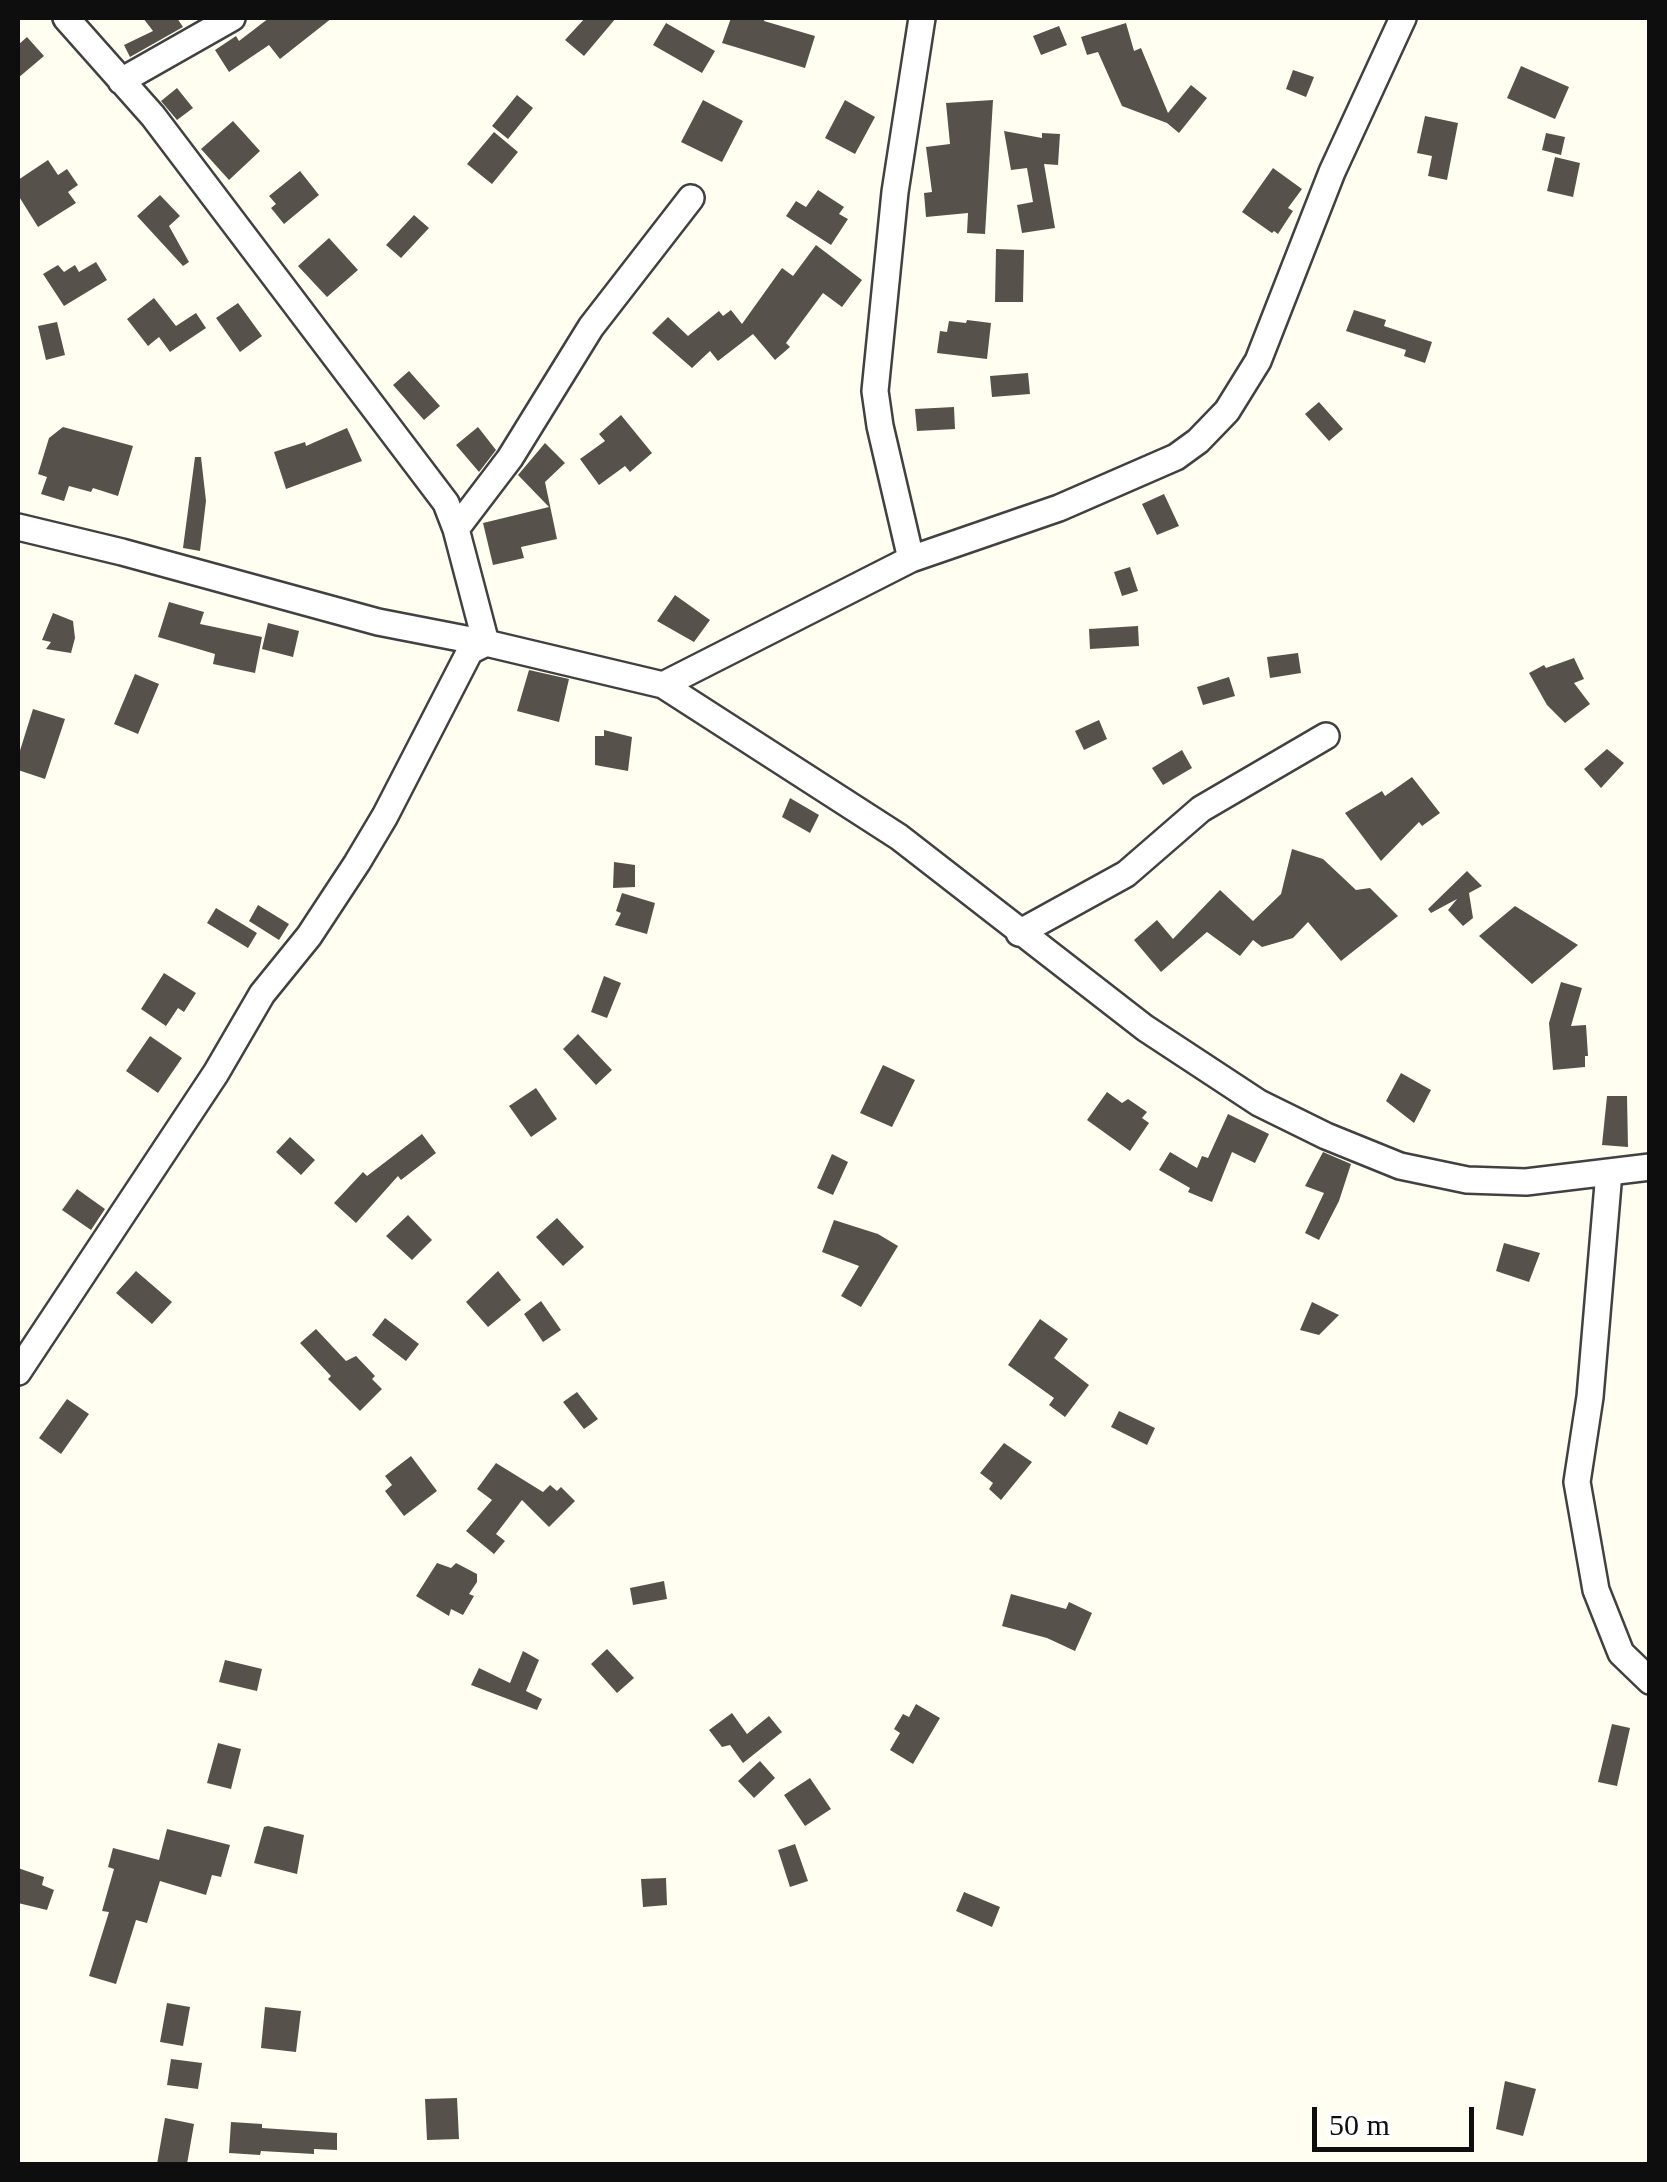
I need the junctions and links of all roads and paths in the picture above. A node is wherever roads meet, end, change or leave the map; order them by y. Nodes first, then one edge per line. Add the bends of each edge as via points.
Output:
1 (66, 18) edge
2 (232, 18) edge
3 (922, 18) edge
4 (1402, 18) edge
5 (121, 81) junction
6 (691, 198) dead end
7 (18, 527) edge
8 (456, 529) junction
9 (911, 559) junction
10 (486, 643) junction
11 (663, 685) junction
12 (1326, 736) dead end
13 (1019, 934) junction
14 (1650, 1166) edge
15 (1608, 1172) junction
16 (18, 1372) edge
17 (1650, 1682) edge

1 - 5 street
2 - 5 street
3 - 9 street via 895,192 875,391
4 - 9 street via 1258,361 1227,411 1176,457 1059,508
5 - 8 street via 446,503
6 - 8 street via 591,328 510,458
7 - 10 street via 378,622
8 - 10 street
9 - 11 street
10 - 11 street
10 - 16 street via 470,651 357,864 262,994
11 - 13 street via 899,837
12 - 13 street via 1200,809 1126,874
13 - 15 street via 1259,1104 1344,1144 1400,1166 1467,1180 1526,1182
14 - 15 street
15 - 17 street via 1577,1482 1596,1590 1621,1653

